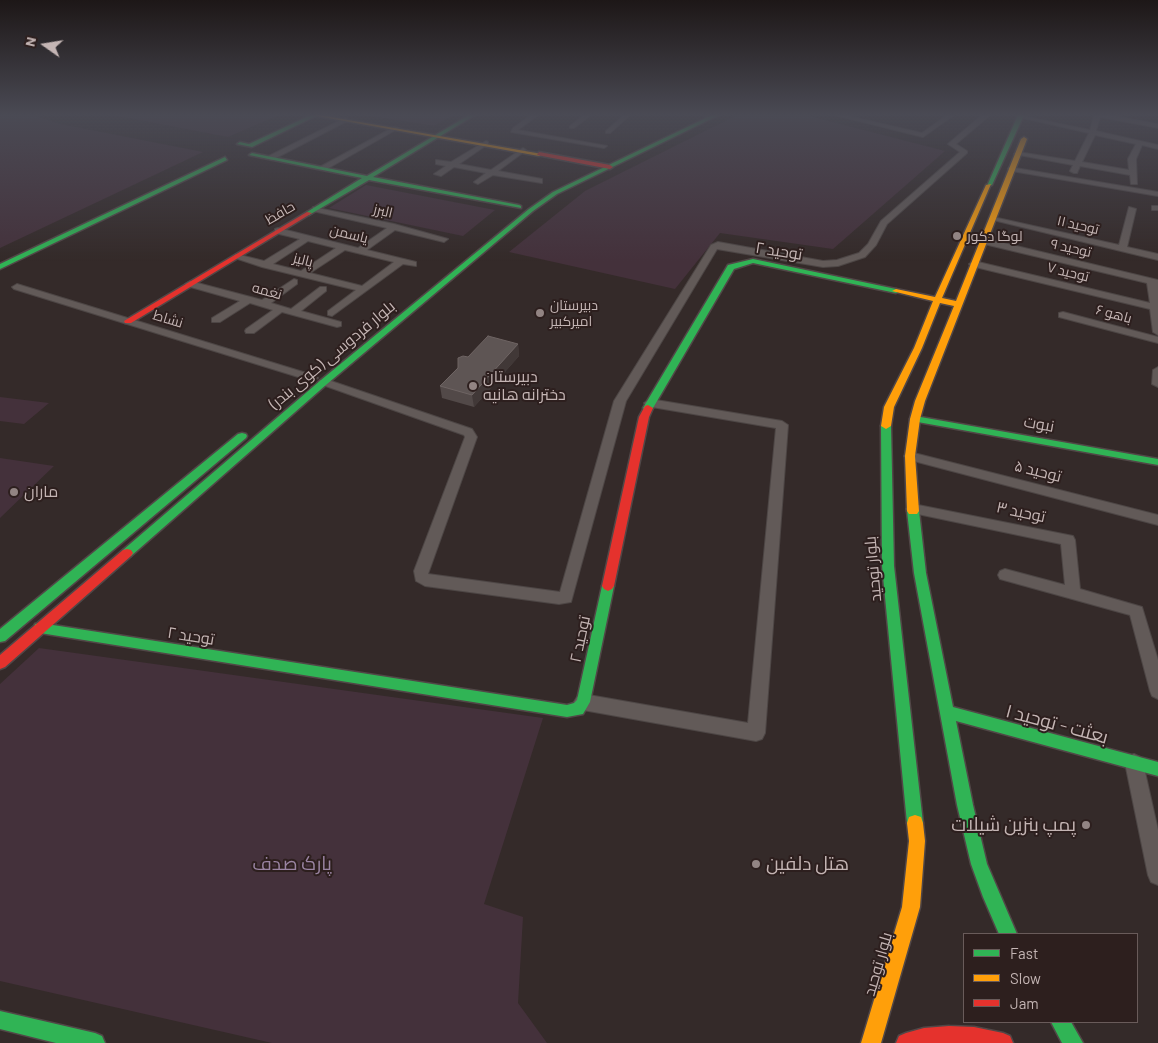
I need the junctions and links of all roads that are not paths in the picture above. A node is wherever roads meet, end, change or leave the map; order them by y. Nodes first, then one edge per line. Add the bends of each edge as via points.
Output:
1 (208, 164) edge
2 (300, 164) edge
3 (330, 164) edge
4 (392, 164) edge
5 (452, 164) joint
6 (504, 164) edge
7 (597, 164) edge
8 (607, 164) edge
9 (952, 164) edge
10 (1003, 164) edge
11 (1014, 164) edge
12 (1077, 164) joint
13 (1132, 164) edge
14 (604, 165) junction
15 (322, 168) junction
16 (1012, 169) junction
17 (492, 172) junction
18 (1132, 173) junction
19 (438, 174) dead end
20 (368, 178) junction
21 (1071, 179) junction
22 (539, 181) dead end
23 (478, 182) dead end
24 (1134, 190) junction
25 (1158, 194) edge
26 (122, 204) junction
27 (518, 208) junction
28 (316, 209) junction
29 (1132, 209) dead end
30 (531, 210) junction
31 (992, 219) junction
32 (394, 228) junction
33 (278, 231) junction
34 (306, 238) junction
35 (444, 239) dead end
36 (983, 241) junction
37 (343, 247) junction
38 (1122, 249) junction
39 (360, 251) junction
40 (236, 257) junction
41 (1158, 257) edge
42 (0, 258) edge
43 (401, 261) junction
44 (265, 264) junction
45 (412, 264) dead end
46 (974, 264) junction
47 (0, 267) edge
48 (302, 274) junction
49 (429, 280) junction
50 (294, 282) dead end
51 (1155, 282) edge
52 (190, 284) junction
53 (442, 284) junction
54 (17, 287) dead end
55 (323, 290) dead end
56 (364, 290) junction
57 (248, 300) junction
58 (937, 300) junction
59 (263, 304) junction
60 (958, 304) junction
61 (1154, 307) junction
62 (280, 309) junction
63 (293, 312) junction
64 (332, 313) dead end
65 (1063, 315) dead end
66 (216, 320) dead end
67 (128, 321) junction
68 (337, 324) dead end
69 (250, 331) dead end
70 (1158, 332) edge
71 (1158, 340) edge
72 (1158, 370) edge
73 (312, 378) junction
74 (324, 382) junction
75 (1158, 384) edge
76 (289, 397) dead end
77 (650, 403) junction
78 (915, 418) junction
79 (250, 429) dead end
80 (910, 456) junction
81 (1158, 462) edge
82 (913, 509) junction
83 (1158, 520) edge
84 (1005, 575) dead end
85 (1072, 594) junction
86 (40, 628) junction
87 (0, 637) edge
88 (0, 663) edge
89 (1158, 691) edge
90 (583, 702) junction
91 (947, 712) junction
92 (1134, 763) junction
93 (1158, 769) edge
94 (1158, 875) edge
95 (1008, 933) edge
96 (0, 1020) edge
97 (1061, 1023) edge
98 (95, 1043) edge
99 (871, 1043) edge
100 (906, 1043) edge
101 (1003, 1043) edge
102 (1073, 1043) edge

1 - 26 main road
2 - 15 main road
3 - 15 street
4 - 20 main road, حافظ
5 - 17 street
5 - 19 street
6 - 17 street
7 - 14 main road
8 - 14 main road, بلوار فردوسی (کوی بندر)
9 - 74 street via 884,223 862,255 823,264 718,245 714,247 620,401 566,598 424,580 421,571 471,436 468,432
10 - 58 main road, بلوار توحید
11 - 16 main road
12 - 18 street
12 - 21 street
13 - 18 street
14 - 27 main road, بلوار فردوسی (کوی بندر) via 553,186
14 - 30 main road, بلوار فردوسی (کوی بندر)
15 - 20 main road
16 - 21 street
16 - 31 main road
17 - 22 street
17 - 23 street
18 - 24 street
20 - 27 main road
20 - 28 main road, حافظ
21 - 24 street
24 - 25 street
26 - 42 main road
26 - 47 main road
27 - 30 street
27 - 49 main road, بلوار فردوسی (کوی بندر)
28 - 32 street, البرز
28 - 33 main road, حافظ
29 - 38 street
30 - 53 main road, بلوار فردوسی (کوی بندر)
31 - 36 main road
31 - 38 street, توحید ۱۱
32 - 35 street, البرز
32 - 39 street
33 - 34 street, یاسمن
33 - 40 main road, حافظ
34 - 37 street, یاسمن
34 - 44 street
36 - 46 main road
36 - 51 street, توحید ۹
37 - 39 street, یاسمن
37 - 48 street
38 - 41 street, توحید ۱۱
39 - 43 street, یاسمن
40 - 44 street, پالیز
40 - 52 main road, حافظ
43 - 45 street, یاسمن
43 - 56 street
44 - 48 street, پالیز
46 - 60 main road
46 - 61 street, توحید ۷
48 - 56 street, پالیز
49 - 53 main road
49 - 73 main road, بلوار فردوسی (کوی بندر)
50 - 59 street
51 - 61 street
52 - 57 street, نغمه
52 - 67 main road, حافظ
53 - 74 main road, بلوار فردوسی (کوی بندر)
54 - 67 street, نشاط
55 - 63 street
56 - 64 street
57 - 59 street, نغمه
57 - 66 street
58 - 60 main road, توحید ۲
58 - 77 main road, توحید ۲ via 764,263 740,263 731,267
58 - 99 main road, بلوار توحید via 918,348 902,376 886,424 888,566 917,841 911,907
59 - 62 street, نغمه
60 - 78 main road
61 - 70 street
62 - 63 street, نغمه
62 - 69 street
63 - 68 street, نغمه
65 - 71 street, باهو ۶
67 - 73 street, نشاط
72 - 75 street
73 - 74 main road
73 - 76 main road, بلوار فردوسی (کوی بندر)
74 - 86 main road, بلوار فردوسی (کوی بندر)
77 - 90 main road, توحید ۲ via 644,417
77 - 90 street via 782,425 756,732
78 - 80 main road
78 - 81 main road, نبوت
79 - 87 main road
80 - 82 main road
80 - 83 street, توحید ۵
82 - 85 street, توحید ۳ via 1068,540
82 - 91 main road via 920,573
84 - 85 street
85 - 89 street via 1137,611
86 - 88 main road, بلوار فردوسی (کوی بندر)
86 - 90 main road, توحید ۲ via 541,708 567,711 578,709
91 - 92 main road, بعثت - توحید ۱
91 - 95 main road via 979,864
92 - 93 main road, بعثت - توحید ۱
92 - 94 street
96 - 98 main road
97 - 102 main road
100 - 101 main road via 949,1034

